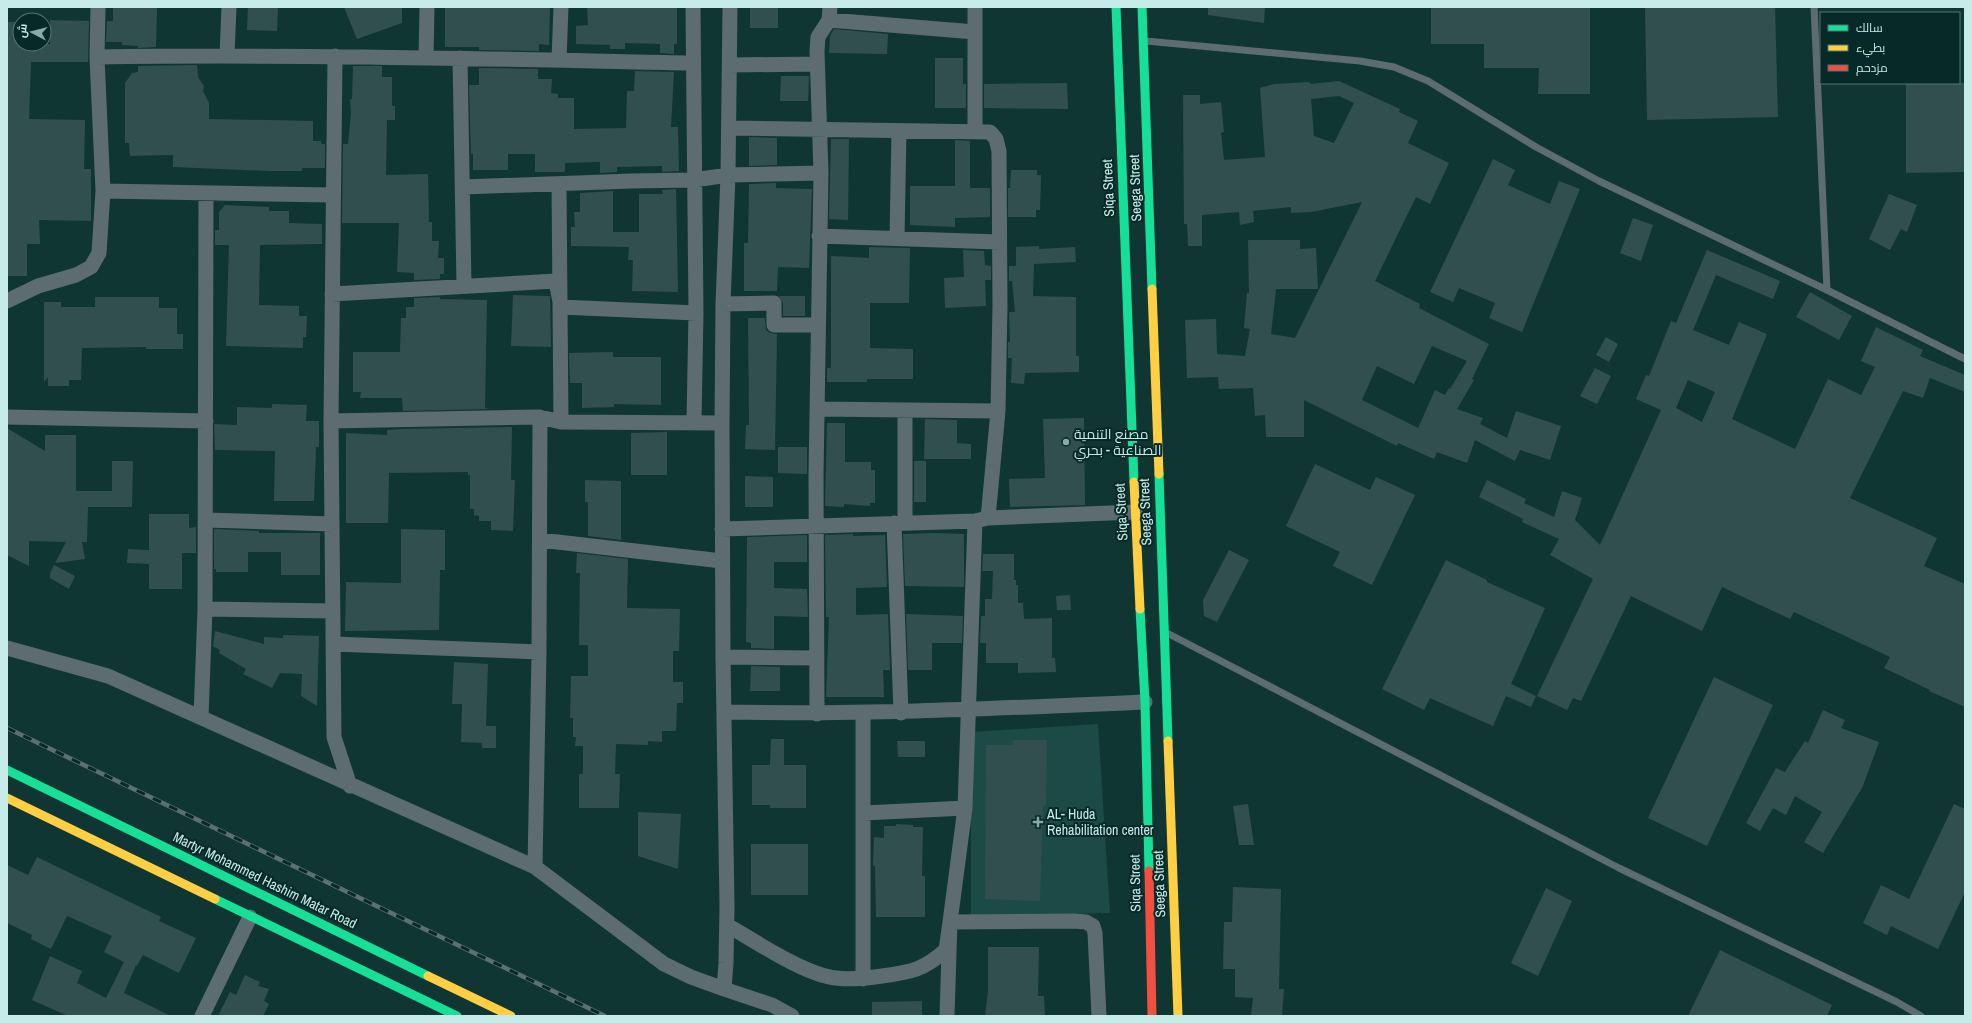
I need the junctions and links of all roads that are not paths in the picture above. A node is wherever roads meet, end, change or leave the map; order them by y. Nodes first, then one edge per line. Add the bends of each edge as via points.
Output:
1 (98, 7) edge
2 (229, 7) edge
3 (427, 7) edge
4 (560, 7) edge
5 (692, 7) edge
6 (730, 7) edge
7 (975, 7) edge
8 (1116, 7) edge
9 (1142, 7) edge
10 (1814, 7) edge
11 (830, 14) edge
12 (975, 32) junction
13 (1144, 40) junction
14 (227, 55) junction
15 (335, 56) junction
16 (97, 57) junction
17 (426, 58) junction
18 (460, 58) junction
19 (559, 60) junction
20 (692, 63) junction
21 (817, 64) junction
22 (730, 65) junction
23 (729, 128) junction
24 (820, 129) junction
25 (899, 132) junction
26 (975, 132) junction
27 (821, 173) junction
28 (728, 175) junction
29 (694, 180) junction
30 (559, 184) junction
31 (462, 187) junction
32 (103, 191) junction
33 (206, 193) junction
34 (332, 195) junction
35 (819, 236) junction
36 (897, 238) junction
37 (1000, 242) junction
38 (464, 285) junction
39 (1827, 290) junction
40 (332, 294) junction
41 (7, 301) edge
42 (723, 304) junction
43 (561, 307) junction
44 (696, 313) junction
45 (818, 325) junction
46 (1965, 360) edge
47 (817, 409) junction
48 (905, 410) junction
49 (998, 411) junction
50 (7, 417) edge
51 (540, 417) junction
52 (206, 421) junction
53 (331, 421) junction
54 (560, 422) junction
55 (694, 422) junction
56 (722, 423) junction
57 (1135, 512) junction
58 (206, 520) junction
59 (982, 520) junction
60 (900, 523) junction
61 (332, 524) junction
62 (816, 526) junction
63 (722, 529) junction
64 (540, 540) junction
65 (722, 561) junction
66 (205, 609) junction
67 (333, 611) junction
68 (1163, 631) junction
69 (334, 644) junction
70 (7, 648) edge
71 (539, 652) junction
72 (723, 657) junction
73 (817, 658) junction
74 (1145, 702) junction
75 (970, 710) junction
76 (724, 712) junction
77 (901, 713) junction
78 (817, 714) junction
79 (863, 714) junction
80 (200, 717) junction
81 (7, 770) edge
82 (350, 786) junction
83 (7, 798) edge
84 (965, 808) junction
85 (864, 813) junction
86 (535, 867) junction
87 (250, 917) junction
88 (950, 922) junction
89 (727, 925) junction
90 (863, 979) junction
91 (724, 989) junction
92 (202, 1016) edge
93 (457, 1016) edge
94 (511, 1016) edge
95 (792, 1016) edge
96 (947, 1016) edge
97 (1099, 1016) edge
98 (1152, 1016) edge
99 (1178, 1016) edge
100 (1921, 1016) edge

1 - 16 street
2 - 14 street
3 - 17 street
4 - 19 street
5 - 20 street
6 - 22 street
7 - 12 street
8 - 57 main road, Siqa Street
9 - 13 main road, Seega Street
10 - 39 lane
11 - 12 street
11 - 21 street via 818,37
12 - 26 street
13 - 39 lane via 1360,61 1394,67 1428,81 1599,182
13 - 68 main road, Seega Street
14 - 15 street
14 - 16 street
15 - 17 street
15 - 34 street
16 - 32 street
17 - 18 street
18 - 19 street
18 - 31 street
19 - 20 street
20 - 29 street
21 - 22 street
21 - 24 street
22 - 23 street
23 - 24 street
23 - 28 street
24 - 25 street
24 - 27 street
25 - 26 street
25 - 36 street
26 - 37 street via 990,132 996,139 999,151
27 - 28 street
27 - 35 street
28 - 29 street
28 - 42 street
29 - 30 street
29 - 44 street
30 - 31 street
30 - 43 street
31 - 38 street
32 - 33 street
32 - 41 street via 99,253 91,267 76,275 38,286
33 - 34 street
33 - 52 street
34 - 40 street
35 - 36 street
35 - 45 street
36 - 37 street
37 - 49 street
38 - 40 street
38 - 43 street via 556,281
39 - 46 lane
40 - 53 street
42 - 45 street via 774,303 774,325
42 - 56 street
43 - 44 street
43 - 54 street
44 - 55 street
45 - 47 street
47 - 48 street
47 - 62 street
48 - 49 street
48 - 60 street
49 - 59 street
50 - 52 street
51 - 53 street
51 - 54 street
51 - 64 street
52 - 58 street
53 - 61 street
54 - 55 street
55 - 56 street
56 - 63 street
57 - 59 street
57 - 74 main road, Siqa Street
58 - 61 street
58 - 66 street
59 - 60 street
59 - 75 street
60 - 62 street
60 - 77 street
61 - 67 street
62 - 63 street
62 - 73 street
63 - 65 street
64 - 65 street
64 - 71 street
65 - 72 street
66 - 67 street
66 - 80 street
67 - 69 street
68 - 99 main road, Seega Street
68 - 100 lane via 1612,865 1897,1002
69 - 71 street
69 - 82 street via 334,737
70 - 80 street via 108,676
71 - 86 street
72 - 73 street
72 - 76 street
73 - 78 street
74 - 75 street
74 - 98 main road, Siqa Street
75 - 77 street
75 - 84 street
76 - 78 street
76 - 89 street
77 - 79 street
78 - 79 street
79 - 85 street
80 - 82 street
81 - 94 main road, Martyr Mohammed Hashim Matar Road
82 - 86 street
83 - 87 main road
84 - 85 street
84 - 88 street
85 - 90 street
86 - 91 street via 664,964
87 - 92 street
87 - 93 main road
88 - 90 street via 946,950 930,964 909,973
88 - 96 street
88 - 97 street via 1086,922 1095,932
89 - 90 street via 815,973 836,978
89 - 91 street
91 - 95 street via 772,1005

